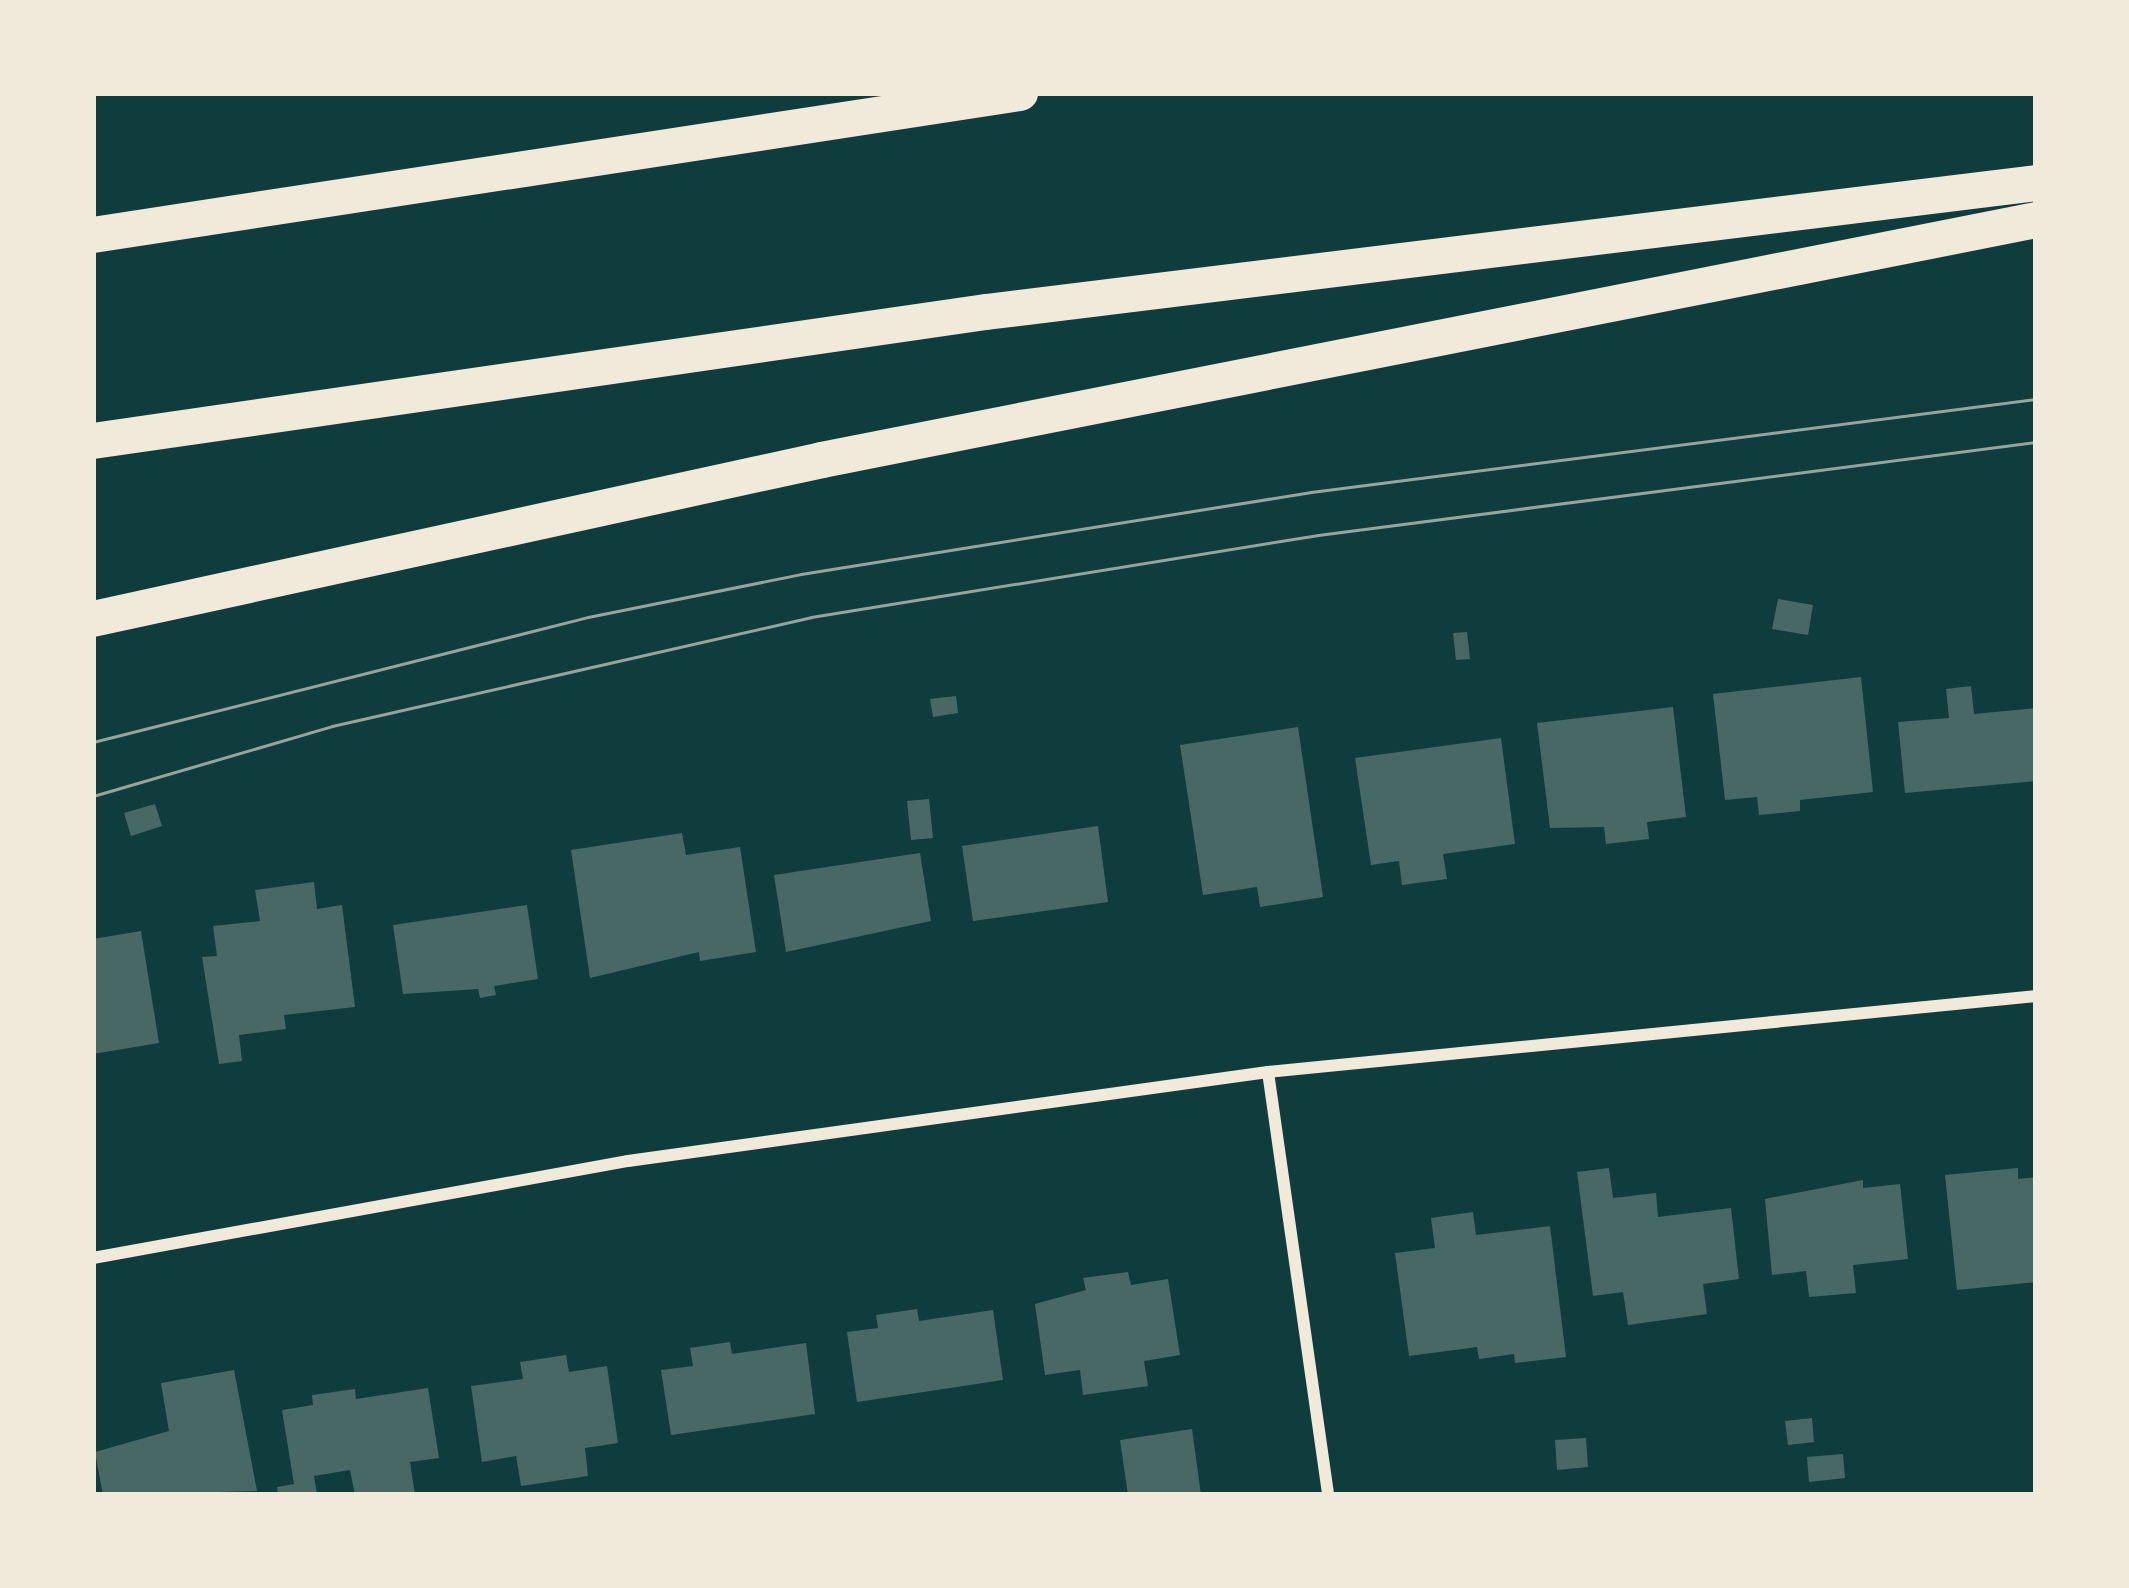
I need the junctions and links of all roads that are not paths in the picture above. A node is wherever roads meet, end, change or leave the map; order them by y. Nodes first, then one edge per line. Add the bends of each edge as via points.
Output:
1 (1020, 93) edge
2 (2036, 183) edge
3 (2036, 220) edge
4 (93, 235) edge
5 (93, 441) edge
6 (93, 619) edge
7 (2036, 996) edge
8 (1268, 1072) junction
9 (93, 1258) edge
10 (1328, 1495) edge

1 - 4 highway
2 - 5 highway via 986,312
3 - 6 highway via 822,460
7 - 8 street
8 - 9 street via 628,1161
8 - 10 street

